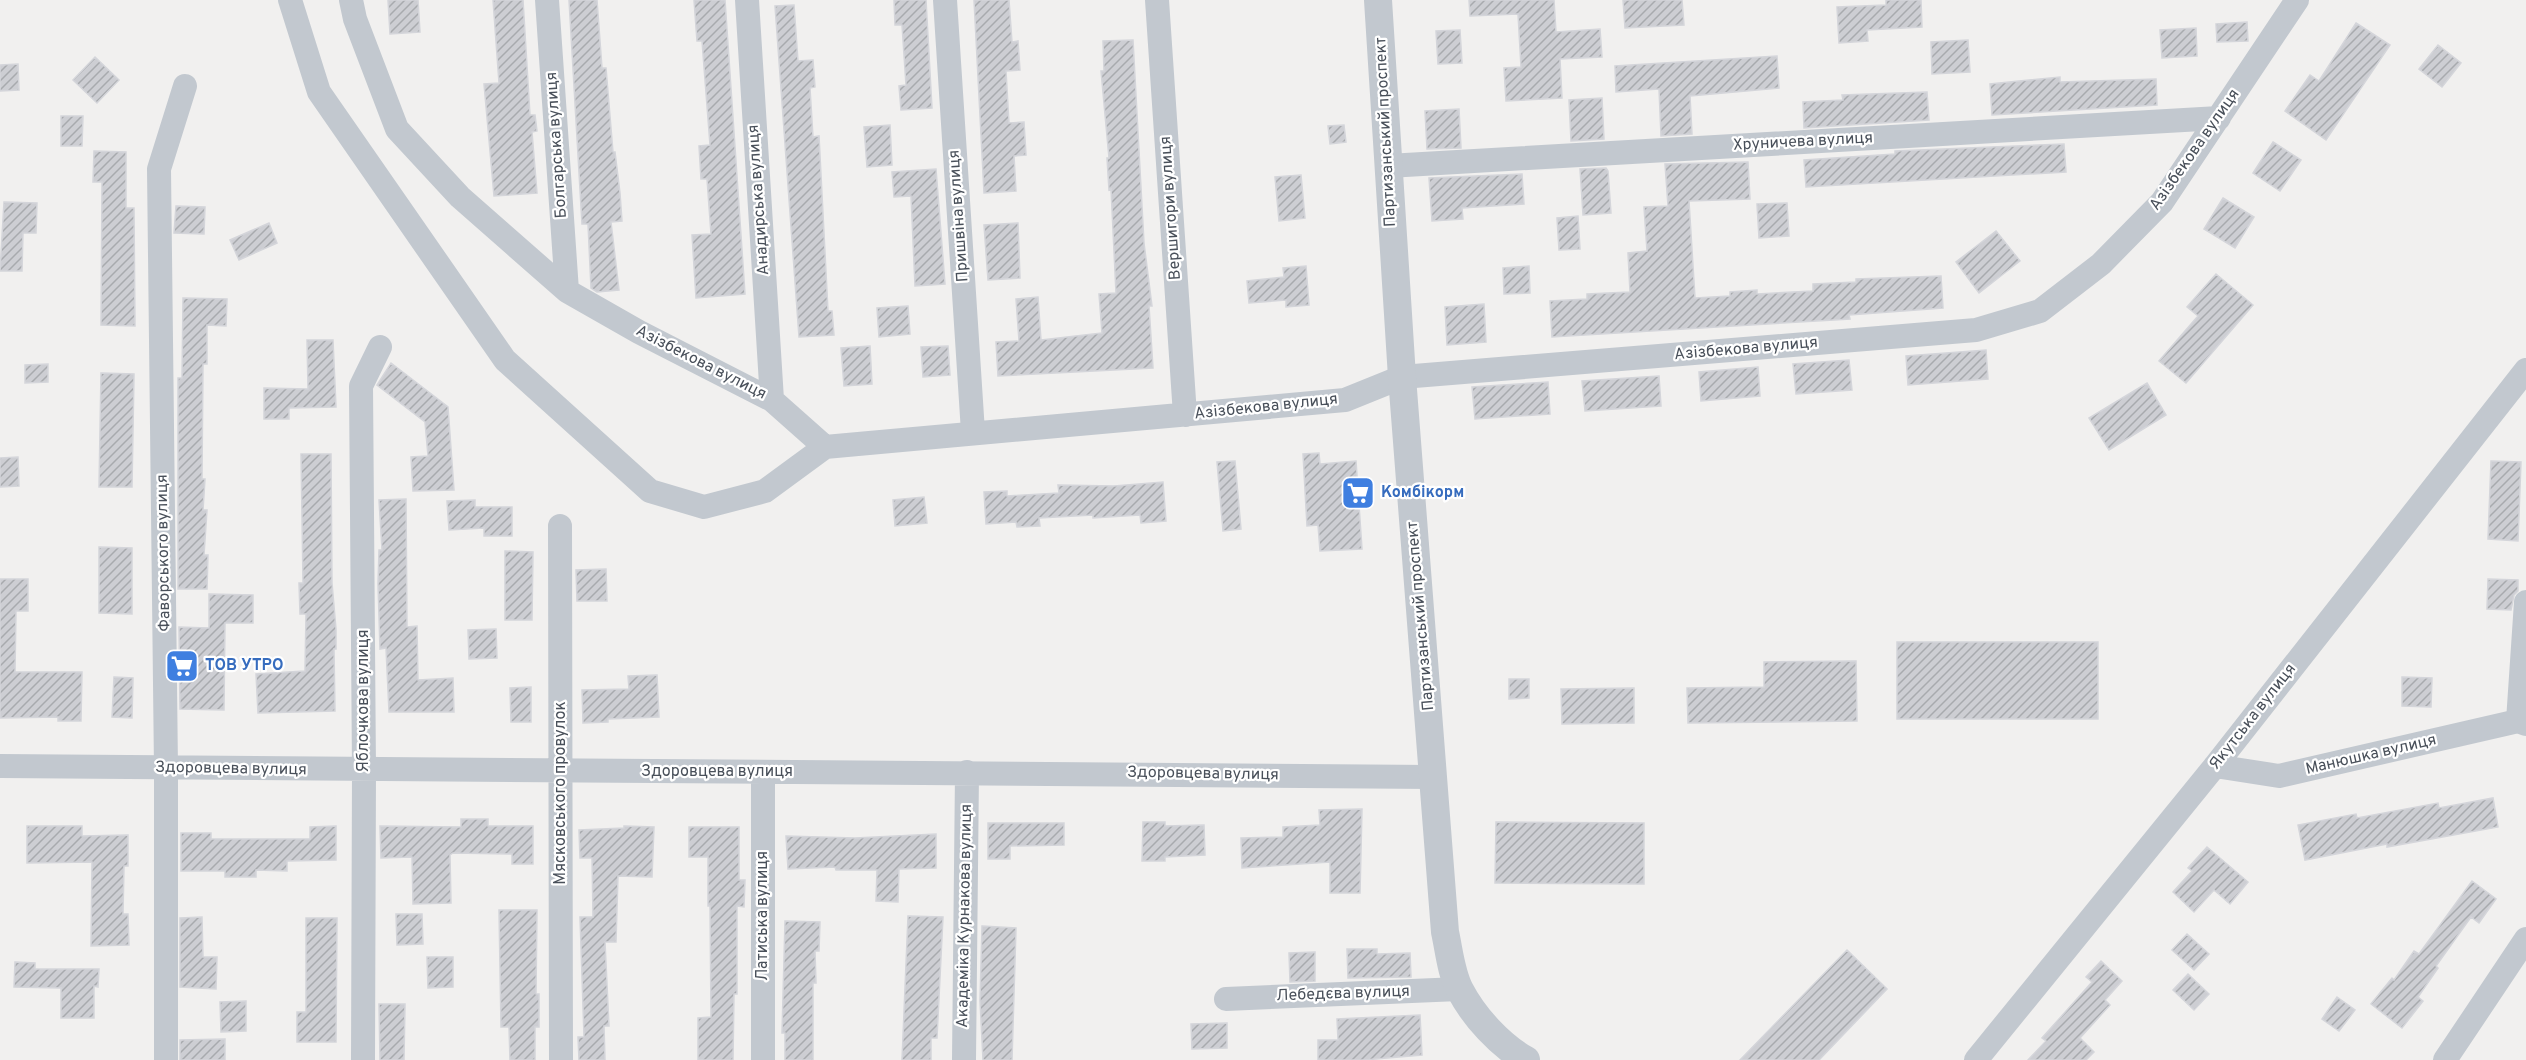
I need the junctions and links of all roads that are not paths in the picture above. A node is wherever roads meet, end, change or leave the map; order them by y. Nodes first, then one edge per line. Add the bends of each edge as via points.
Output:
1 (290, 0) edge
2 (351, 0) edge
3 (547, 0) edge
4 (747, 0) edge
5 (945, 0) edge
6 (1157, 0) edge
7 (1378, 0) edge
8 (2297, 0) edge
9 (185, 86) dead end
10 (2219, 118) junction
11 (1388, 166) junction
12 (567, 291) junction
13 (380, 347) dead end
14 (2526, 370) edge
15 (1402, 377) junction
16 (772, 400) junction
17 (1185, 415) junction
18 (974, 432) junction
19 (825, 447) junction
20 (560, 526) dead end
21 (2526, 602) edge
22 (2522, 723) edge
23 (0, 766) edge
24 (2215, 766) junction
25 (166, 769) junction
26 (364, 771) junction
27 (763, 772) junction
28 (967, 772) junction
29 (561, 774) junction
30 (1433, 777) junction
31 (2526, 939) edge
32 (1459, 989) junction
33 (1226, 999) dead end
34 (1516, 1058) edge
35 (166, 1060) edge
36 (363, 1060) edge
37 (561, 1060) edge
38 (763, 1060) edge
39 (964, 1060) edge
40 (1976, 1060) edge
41 (2445, 1060) edge

1 - 19 street via 319,92 505,360 650,491 704,507 765,491
2 - 12 street, Азізбекова вулиця via 397,129 460,197
3 - 12 street, Болгарська вулиця
4 - 16 street, Анадирська вулиця
5 - 18 street, Пришвіна вулиця
6 - 17 street, Вершигори вулиця
7 - 11 street, Партизанський проспект
8 - 10 street, Азізбекова вулиця
9 - 25 street, Фаворського вулиця via 159,170
10 - 11 street, Хруничева вулиця
10 - 15 street, Азізбекова вулиця via 2162,202 2102,264 2040,311 2007,322 1976,330
11 - 15 street, Партизанський проспект
12 - 16 street, Азізбекова вулиця
13 - 26 street, Яблочкова вулиця via 361,386
14 - 24 street, Якутська вулиця
15 - 17 street, Азізбекова вулиця via 1345,399
15 - 30 street, Партизанський проспект
16 - 19 street, Азізбекова вулиця
17 - 18 street, Азізбекова вулиця
18 - 19 street, Азізбекова вулиця
20 - 29 street, Мясковського провулок
21 - 22 street
22 - 24 street, Манюшка вулиця via 2279,776
23 - 25 street, Здоровцева вулиця
24 - 40 street, Якутська вулиця
25 - 26 street, Здоровцева вулиця
25 - 35 street, Фаворського вулиця
26 - 29 street, Здоровцева вулиця
26 - 36 street, Яблочкова вулиця
27 - 28 street, Здоровцева вулиця
27 - 29 street, Здоровцева вулиця
27 - 38 street, Латиська вулиця
28 - 30 street, Здоровцева вулиця
28 - 39 street, Академіка Курнакова вулиця
29 - 37 street, Мясковського провулок
30 - 32 street, Партизанський проспект via 1445,932
31 - 41 street
32 - 33 street, Лебедєва вулиця
32 - 34 street, Партизанський проспект via 1483,1023

